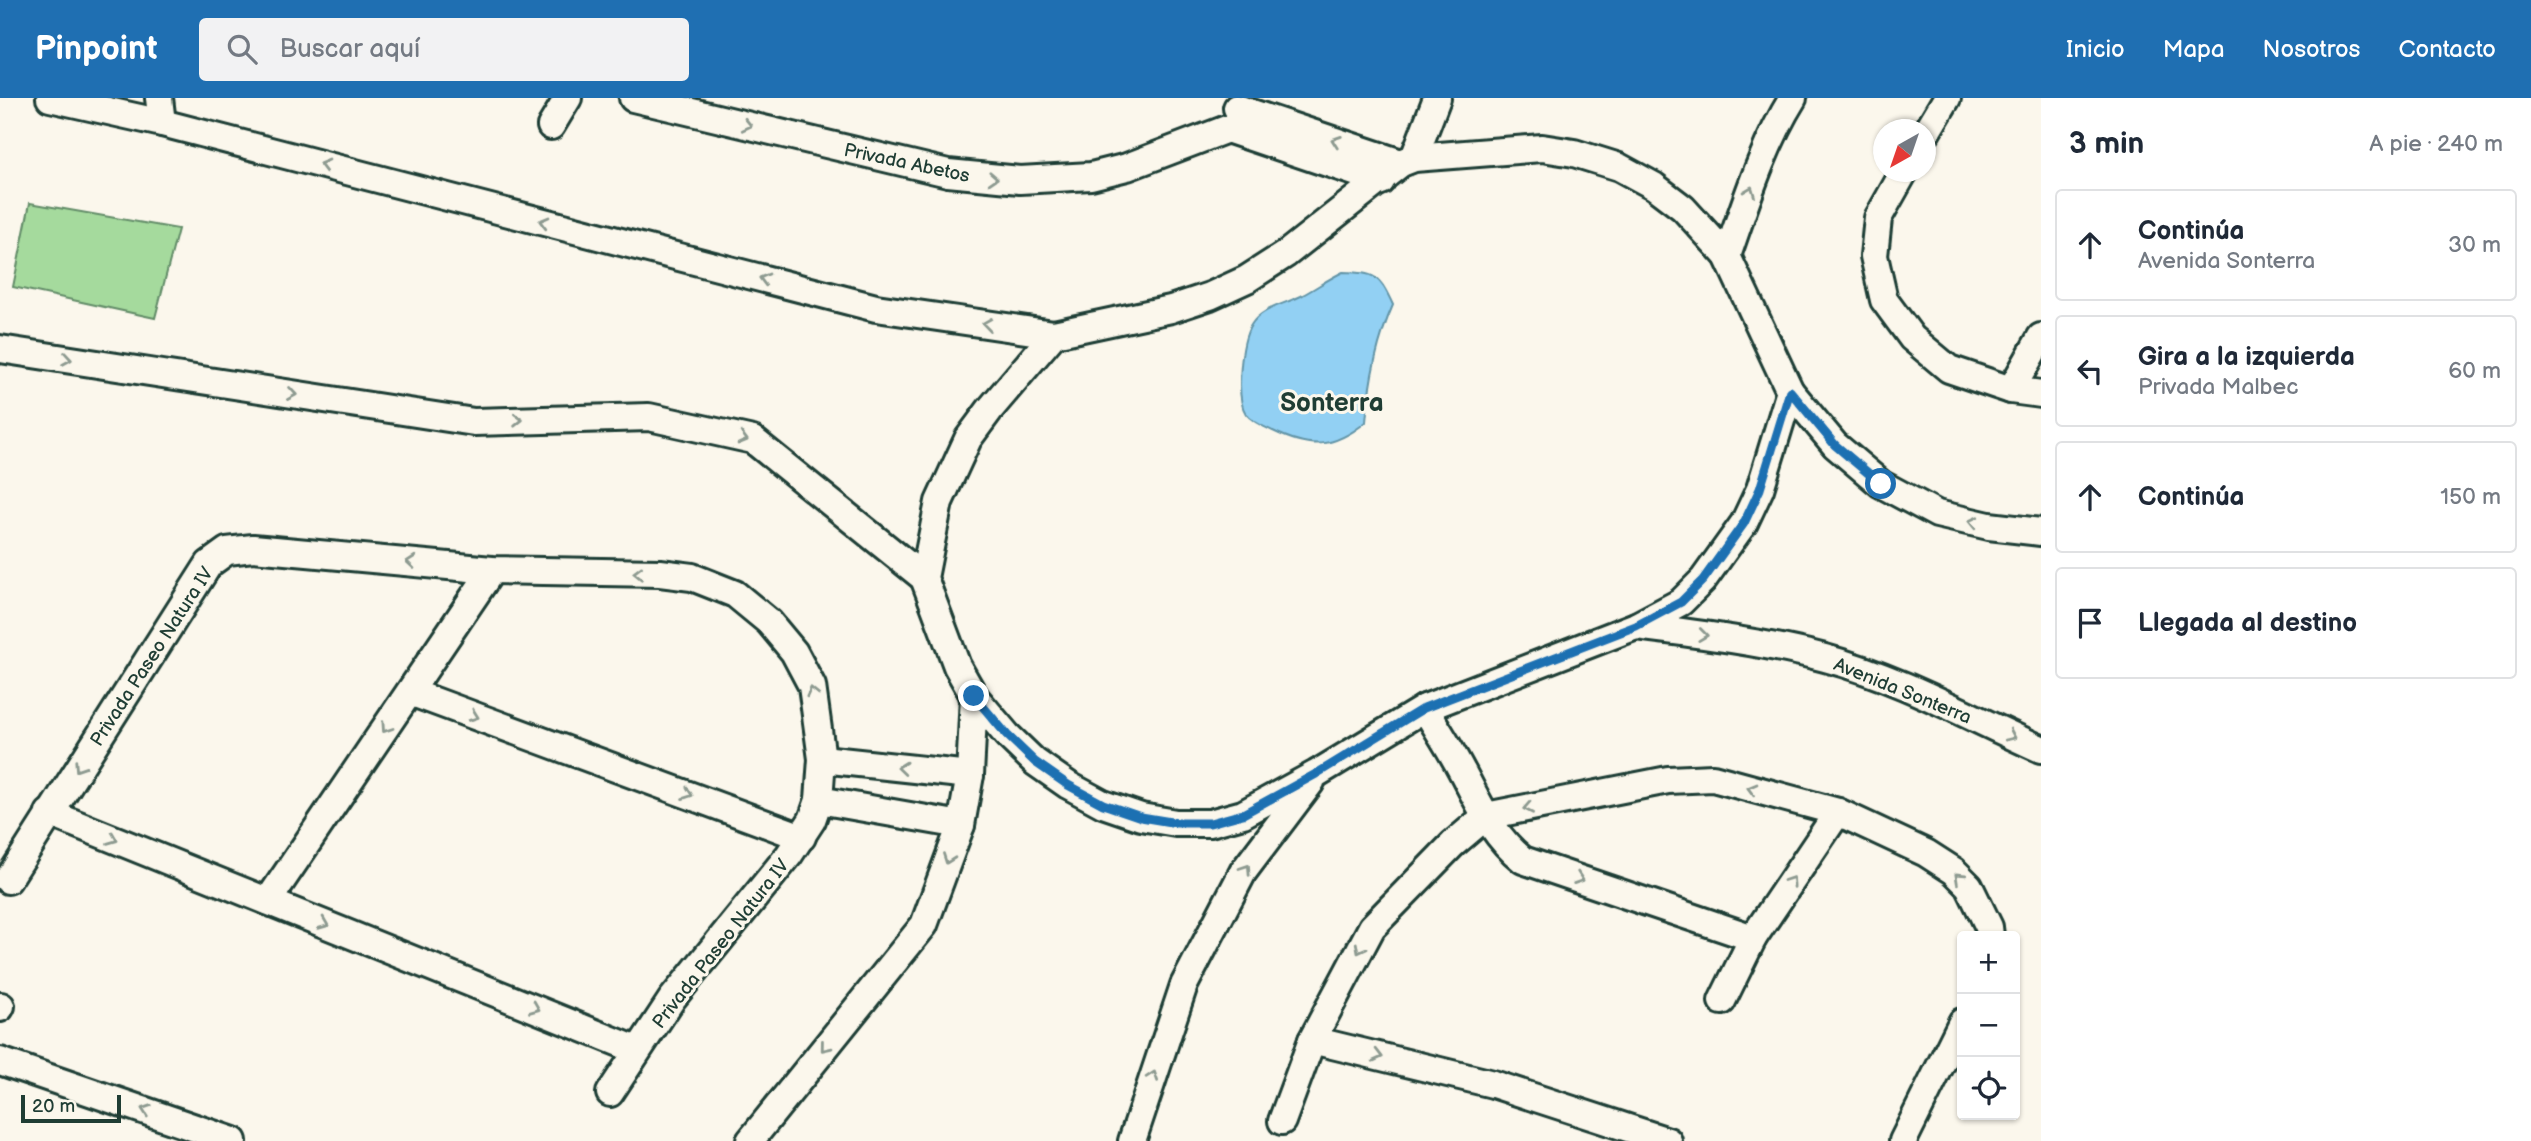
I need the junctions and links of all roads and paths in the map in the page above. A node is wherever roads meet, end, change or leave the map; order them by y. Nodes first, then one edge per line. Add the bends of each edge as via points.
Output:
1 (568, 98) edge
2 (633, 98) edge
3 (1437, 98) edge
4 (1793, 98) edge
5 (1947, 98) edge
6 (59, 99) edge
7 (160, 111) edge
8 (1235, 112) edge
9 (1934, 119) edge
10 (551, 125) dead end
11 (1407, 161) junction
12 (1381, 181) junction
13 (1898, 182) edge
14 (1727, 256) junction
15 (1054, 334) junction
16 (2041, 337) edge
17 (0, 349) edge
18 (2011, 390) junction
19 (1790, 391) junction
20 (2041, 394) edge
21 (2041, 532) edge
22 (492, 570) junction
23 (924, 578) junction
24 (1636, 626) junction
25 (410, 692) junction
26 (974, 696) junction
27 (1424, 708) junction
28 (2041, 750) edge
29 (822, 759) junction
30 (1316, 774) junction
31 (970, 775) junction
32 (819, 800) junction
33 (1838, 812) junction
34 (50, 813) junction
35 (1486, 816) junction
36 (961, 825) junction
37 (802, 837) junction
38 (8, 880) dead end
39 (268, 901) junction
40 (1989, 931) edge
41 (1753, 937) junction
42 (1722, 1001) dead end
43 (1957, 1032) edge
44 (1312, 1040) junction
45 (637, 1050) junction
46 (0, 1061) edge
47 (610, 1093) dead end
48 (1282, 1121) dead end
49 (193, 1134) edge
50 (233, 1141) edge
51 (750, 1141) edge
52 (1132, 1141) edge
53 (1668, 1141) edge
54 (1903, 1141) edge

1 - 10 street
2 -> 8 street, Privada Abetos via 947,173 1020,180 1091,176 1127,167
3 - 11 street
14 -> 4 street via 1779,120
5 - 9 street
6 - 7 street
15 -> 7 street via 876,308
11 -> 8 street
8 - 12 street
11 - 12 street
11 - 14 street via 1542,148 1586,156 1654,186 1683,208
12 - 15 street via 1247,279 1171,309
13 - 18 street via 1878,218 1874,257 1884,300 1912,338 1949,369
14 - 19 street
15 - 23 street via 968,439 939,502
16 - 18 street
17 -> 23 street via 474,422 649,417 753,440
18 - 20 street
21 -> 19 street via 1937,514 1881,484 1835,445
19 - 24 street via 1760,489 1739,532 1681,602
22 - 25 street
29 -> 22 street, Privada Paseo Natura IV via 812,686 806,674 769,622 734,594 692,577 660,573
22 -> 34 street, Privada Paseo Natura IV via 253,548 217,556
23 - 26 street via 957,666
24 - 27 street
24 -> 28 street, Avenida Sonterra via 1731,638 1826,659 1890,681
25 -> 37 street, Privada Paseo Natura IV
25 -> 39 street
26 - 30 street via 1035,762 1103,804 1141,817 1210,823 1243,814
26 - 31 street
27 - 30 street
27 - 35 street
31 -> 29 street
29 - 32 street, Privada Paseo Natura IV
52 -> 30 street via 1184,985 1243,872
31 - 36 street
32 - 36 street
32 - 37 street, Privada Paseo Natura IV
33 -> 35 street via 1713,778 1693,778
40 -> 33 street via 1969,886 1954,871
41 -> 33 street
34 - 38 street, Privada Paseo Natura IV
34 -> 39 street
35 -> 41 street via 1506,846 1523,860
35 -> 44 street via 1372,927
36 -> 51 street via 924,925
37 - 45 street, Privada Paseo Natura IV via 672,999
39 -> 45 street
41 - 42 street
43 - 54 street
44 - 48 street
44 -> 53 street via 1493,1084
45 - 47 street, Privada Paseo Natura IV
49 -> 46 street
49 - 50 street

